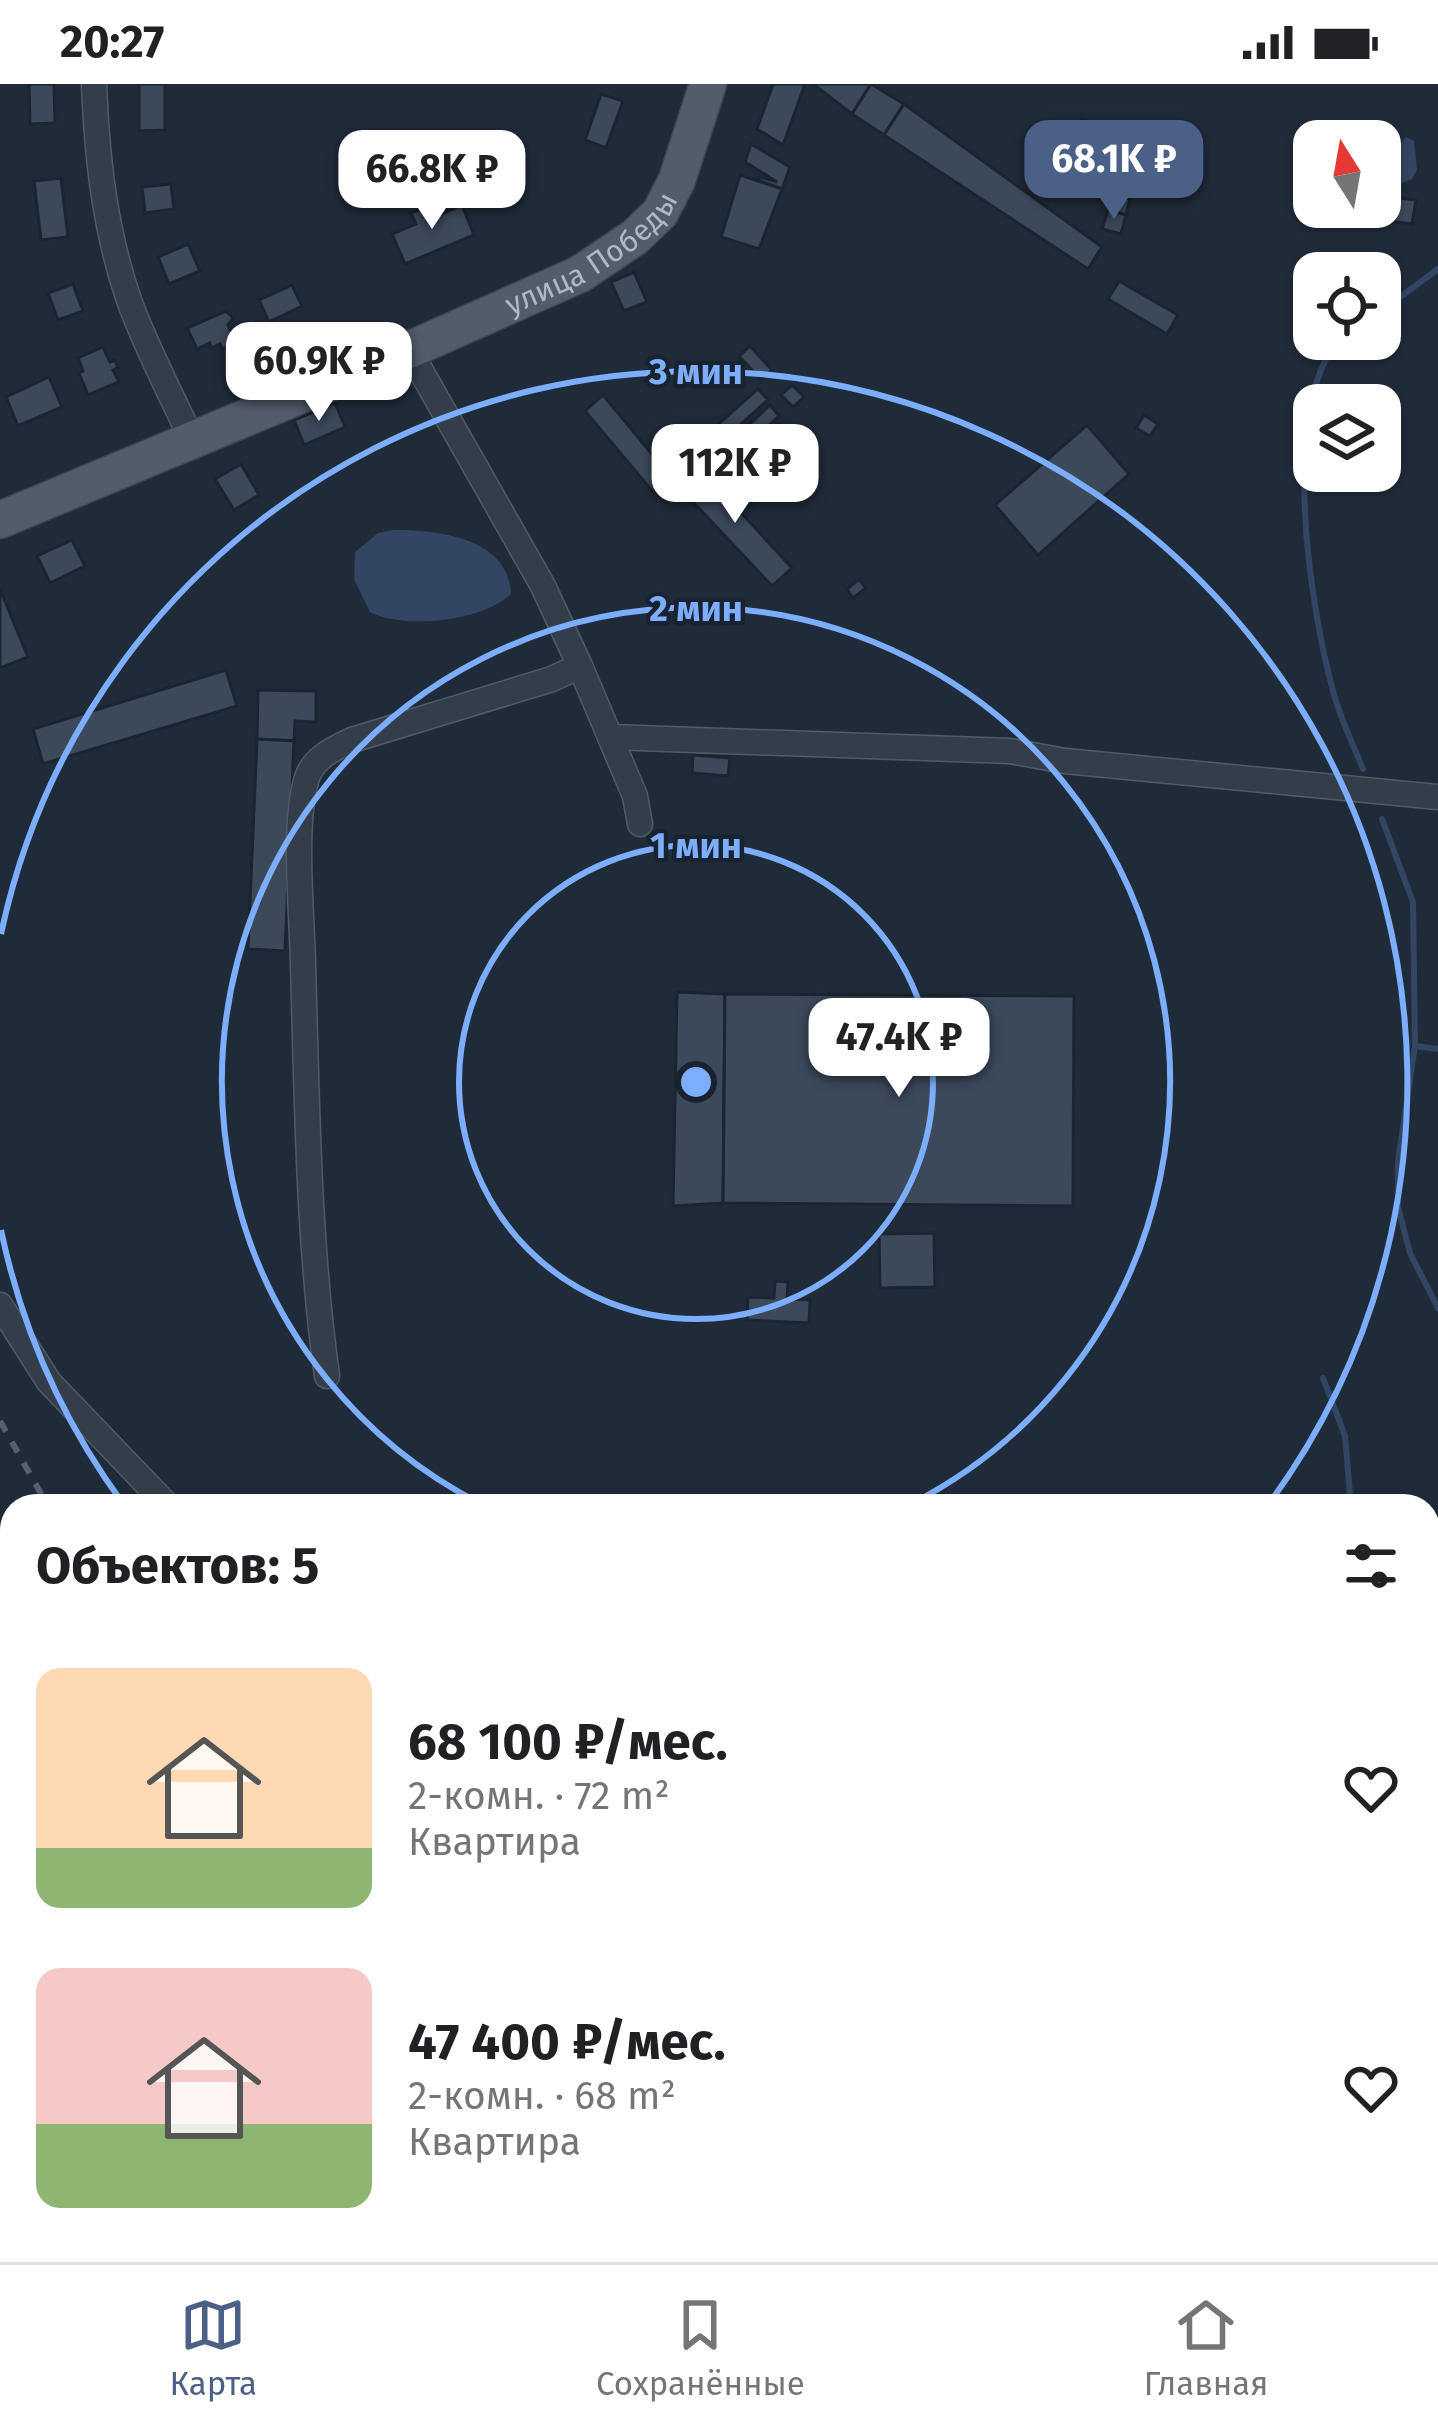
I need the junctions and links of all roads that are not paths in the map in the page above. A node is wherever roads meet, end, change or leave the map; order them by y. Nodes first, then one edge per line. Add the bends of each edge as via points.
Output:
1 (94, 84) edge
2 (708, 84) edge
3 (409, 350) junction
4 (191, 438) junction
5 (0, 520) edge
6 (580, 666) junction
7 (610, 737) junction
8 (1438, 797) edge
9 (640, 824) dead end
10 (0, 1305) edge
11 (327, 1376) dead end
12 (157, 1494) edge

1 - 4 street via 109,229 130,304
2 - 3 main road, улица Победы via 677,180 635,237 580,274
3 - 4 main road, улица Победы
3 - 6 street
4 - 5 main road, улица Победы
6 - 7 street
6 - 11 street via 352,740 327,752 306,782 308,1155
7 - 8 street via 1010,751
7 - 9 street
10 - 12 street via 49,1382

